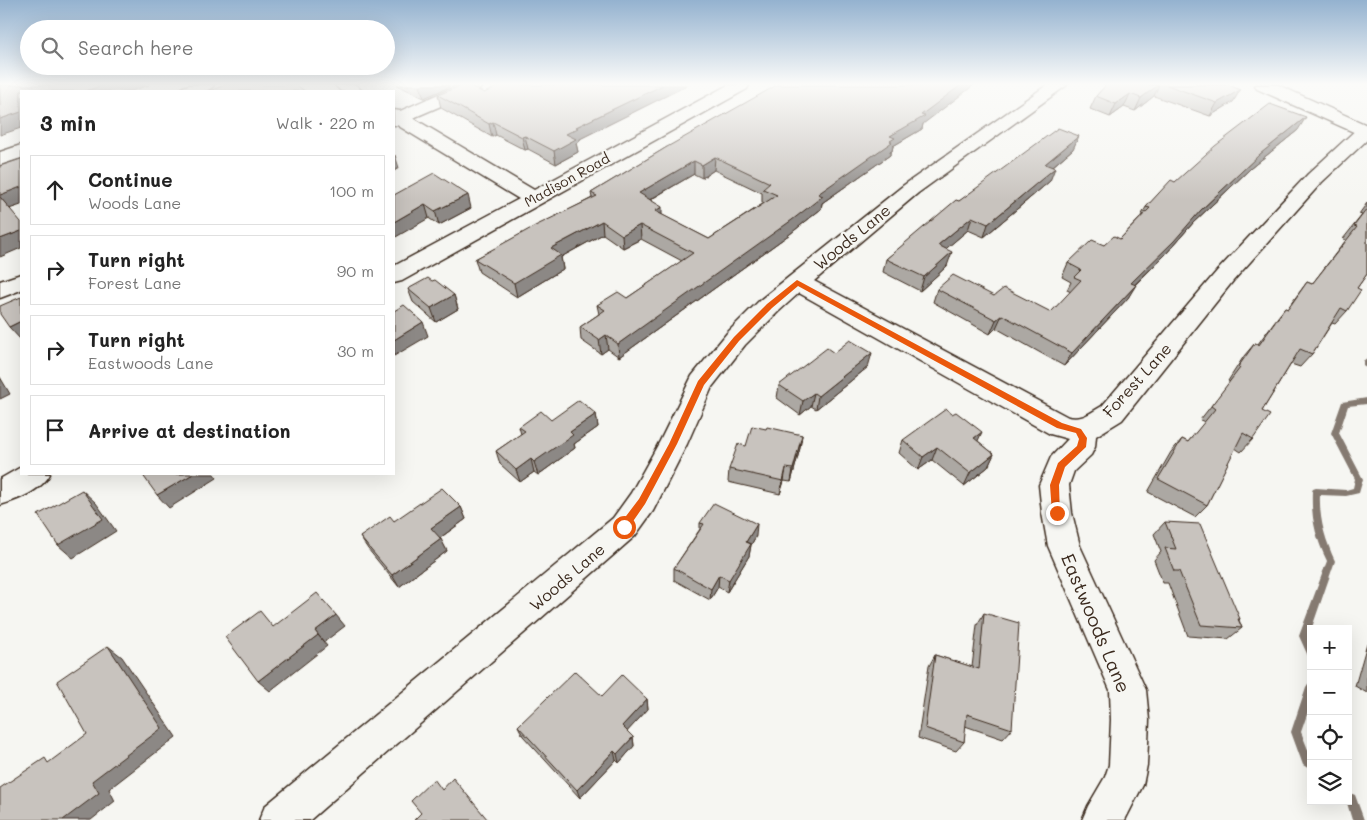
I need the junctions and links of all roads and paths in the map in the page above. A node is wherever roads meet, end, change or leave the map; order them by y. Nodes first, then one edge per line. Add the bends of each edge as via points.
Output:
1 (404, 123) edge
2 (671, 123) edge
3 (1005, 123) edge
4 (1349, 123) edge
5 (1366, 131) edge
6 (20, 151) edge
7 (0, 159) edge
8 (534, 198) junction
9 (395, 275) edge
10 (20, 281) edge
11 (797, 282) junction
12 (0, 290) edge
13 (1078, 431) junction
14 (33, 475) edge
15 (0, 493) edge
16 (279, 820) edge
17 (1102, 820) edge

1 - 8 street
2 - 8 street, Madison Road
3 - 11 street, Woods Lane via 911,189
4 - 5 street
5 - 13 street, Forest Lane via 1315,178 1225,276 1112,413 1091,427
6 - 7 street
8 - 9 street, Madison Road
10 - 12 street
11 - 13 street via 1060,426
11 - 16 street, Woods Lane via 736,339 701,383 642,502 624,527
13 - 17 street, Eastwoods Lane via 1083,438 1081,447 1061,465 1054,485 1057,513 1064,546 1128,690 1130,720 1128,765 1123,785
14 - 15 street

